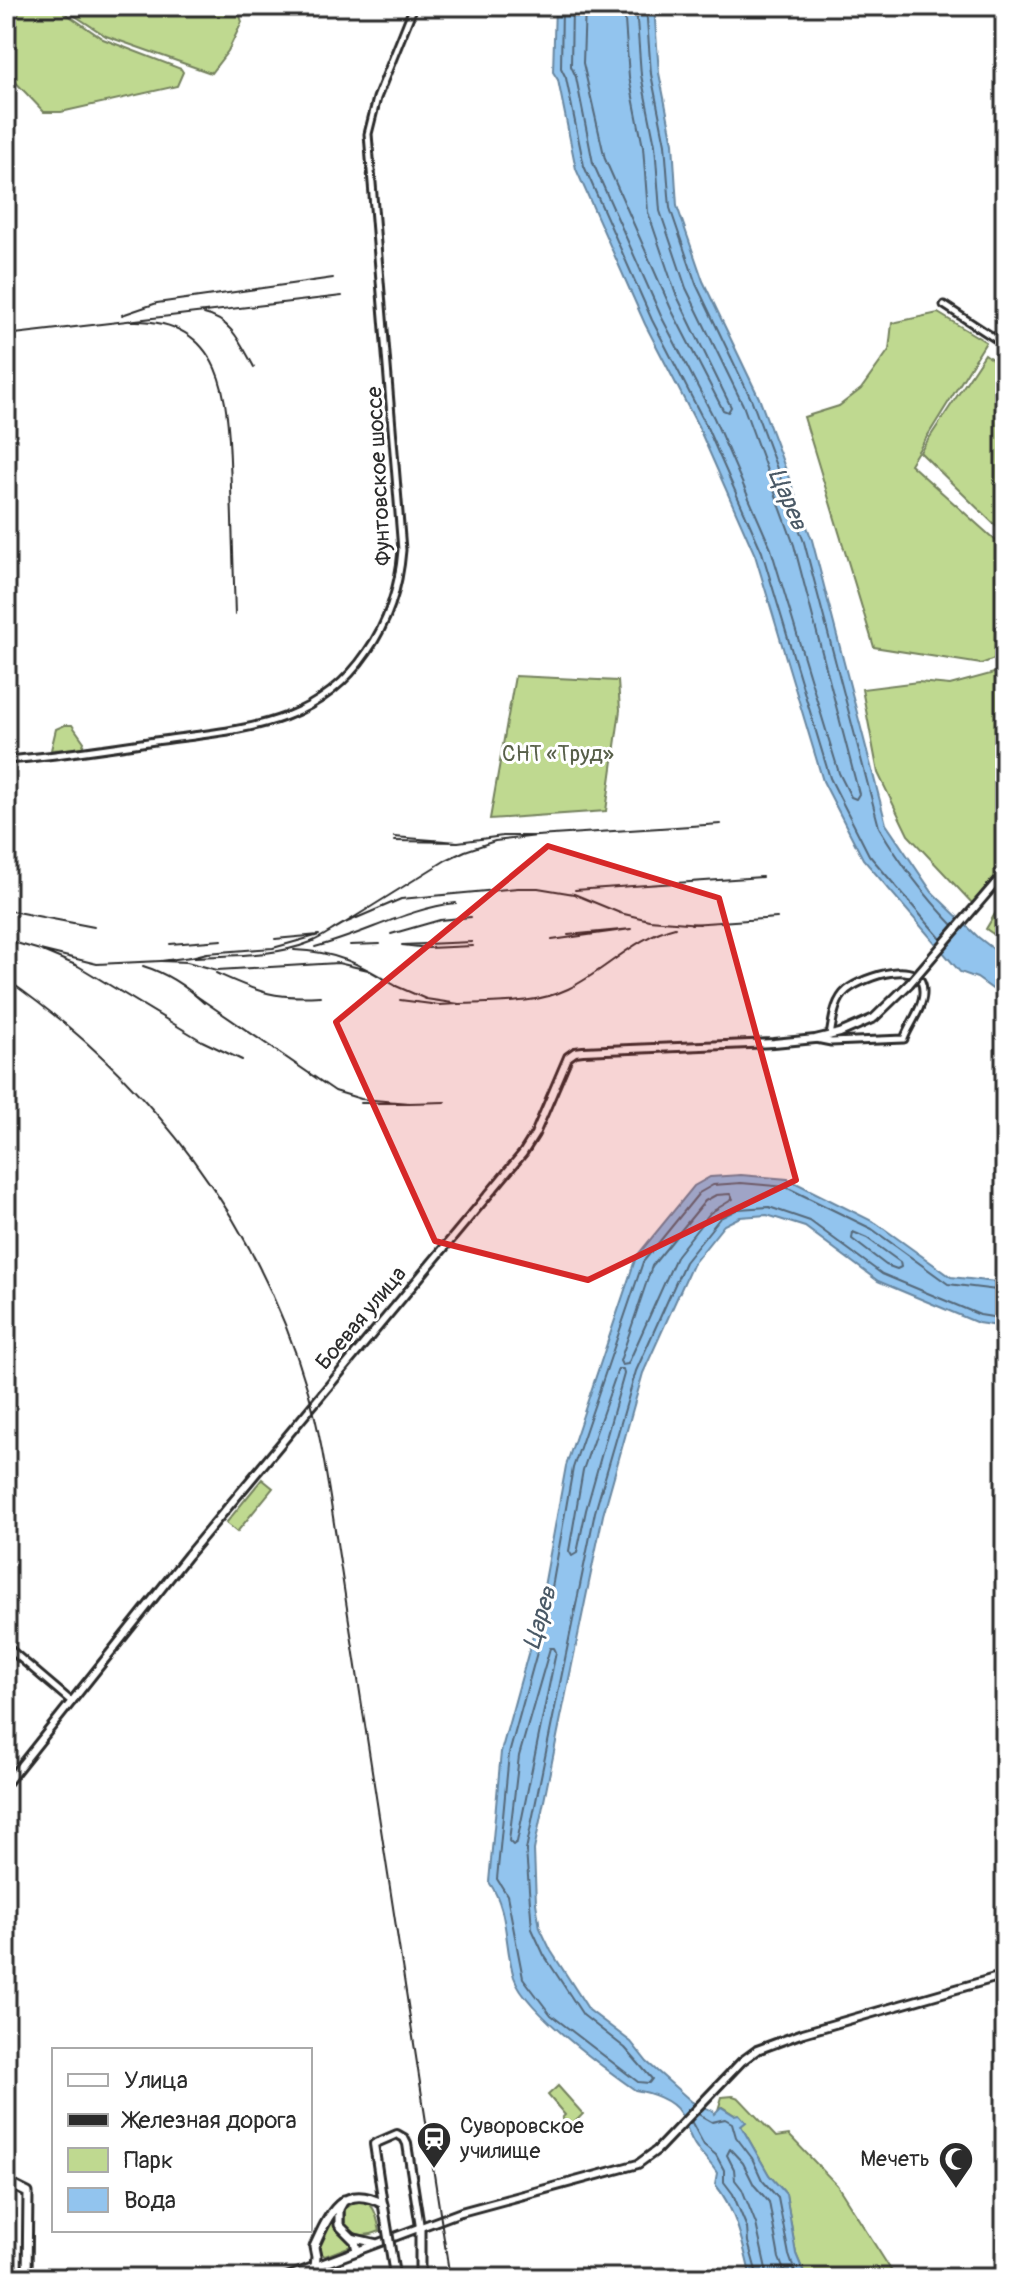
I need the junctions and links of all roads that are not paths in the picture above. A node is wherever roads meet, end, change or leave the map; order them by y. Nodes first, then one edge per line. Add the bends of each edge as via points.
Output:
1 (414, 6) edge
2 (944, 305) dead end
3 (1005, 345) edge
4 (6, 760) edge
5 (1005, 873) edge
6 (844, 1032) junction
7 (830, 1036) junction
8 (815, 1039) junction
9 (850, 1041) junction
10 (6, 1646) edge
11 (73, 1702) junction
12 (6, 1784) edge
13 (1005, 1975) edge
14 (6, 2185) edge
15 (344, 2200) junction
16 (383, 2204) junction
17 (420, 2227) junction
18 (353, 2238) junction
19 (378, 2243) junction
20 (357, 2251) junction
21 (315, 2267) junction
22 (27, 2278) edge
23 (285, 2278) edge
24 (395, 2278) edge
25 (420, 2278) edge

1 - 4 street, Фунтовское шоссе via 368,134 402,540 400,576 381,629 350,677 290,716 198,735
2 - 3 street
5 - 6 main road, bridge via 880,1014
6 - 7 main road
6 - 9 street
7 - 8 main road
7 - 9 street via 839,1000 848,990 865,980 910,973 924,989 904,1039
8 - 9 street
8 - 11 main road, Боевая улица via 583,1051 568,1057 523,1153 188,1555
10 - 11 street
11 - 12 main road, Боевая улица
13 - 17 main road via 765,2046 748,2056 638,2164
14 - 22 main road via 28,2193
15 - 16 main road via 364,2195
15 - 18 main road via 338,2219
15 - 21 main road via 314,2247
16 - 17 main road via 374,2144 397,2134 407,2144
16 - 24 main road, bridge
17 - 19 main road
17 - 25 main road
18 - 19 main road
18 - 20 main road
19 - 20 main road
20 - 21 main road
21 - 23 main road

